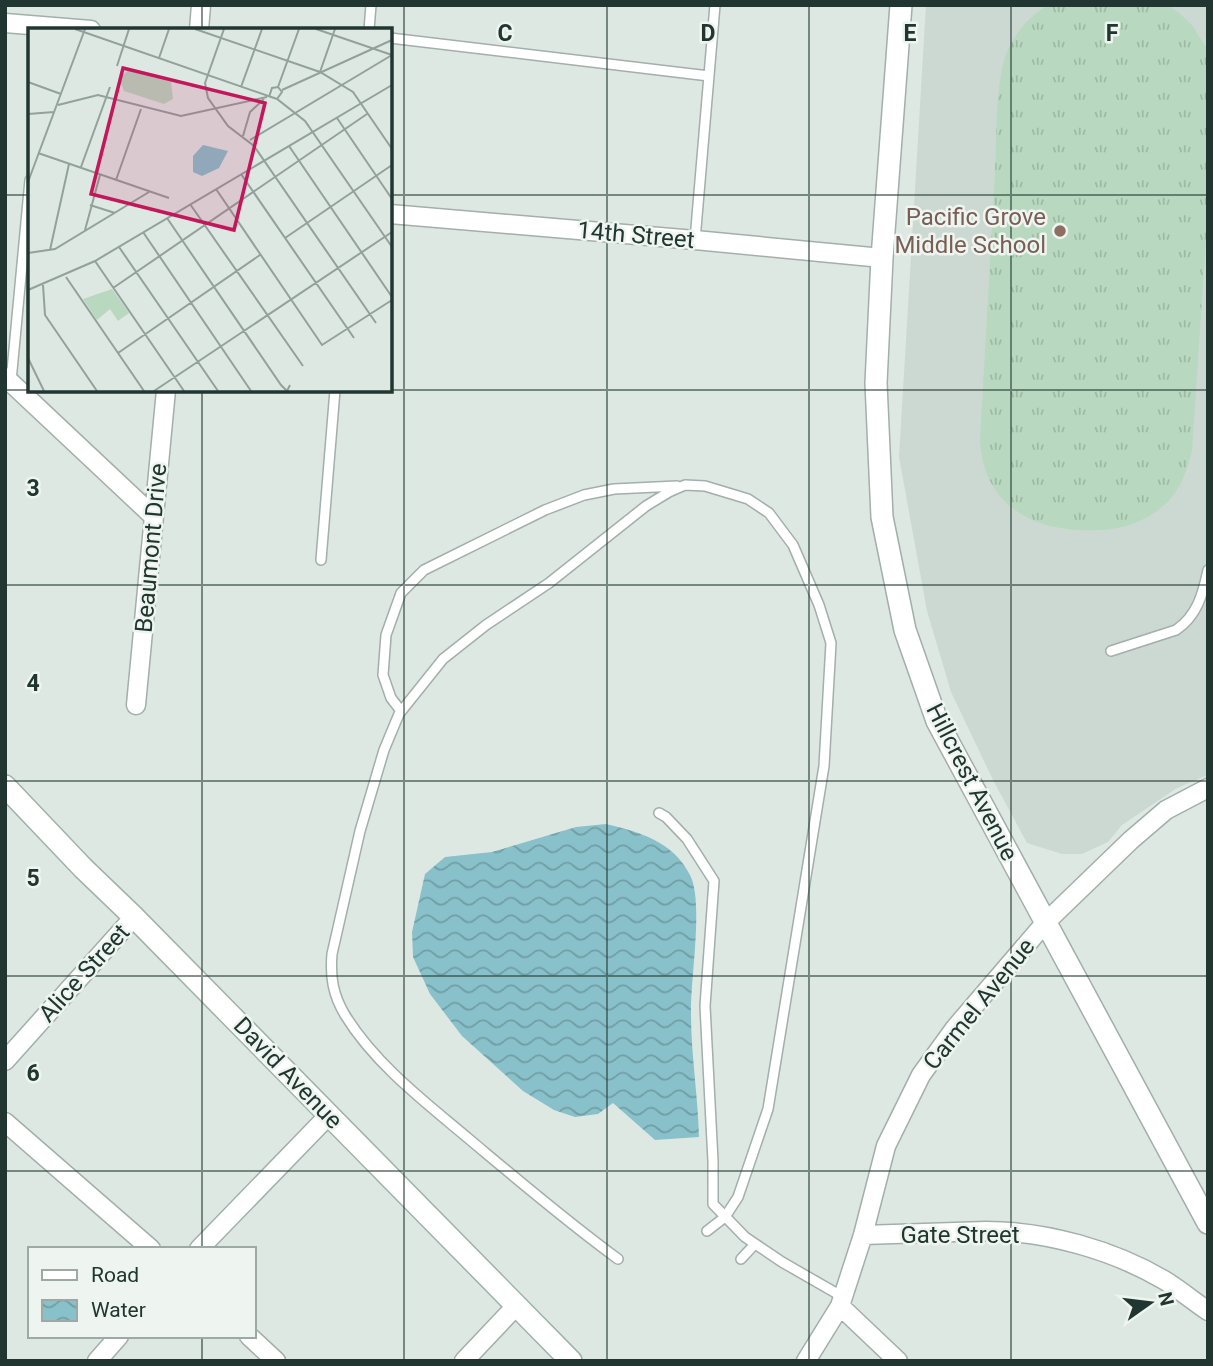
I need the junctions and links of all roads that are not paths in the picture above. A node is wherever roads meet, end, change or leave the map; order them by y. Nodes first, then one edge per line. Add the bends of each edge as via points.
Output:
1 (201, 5) edge
2 (371, 5) edge
3 (715, 5) edge
4 (901, 5) edge
5 (5, 23) edge
6 (44, 28) edge
7 (199, 28) edge
8 (369, 28) edge
9 (392, 38) edge
10 (709, 75) junction
11 (28, 198) edge
12 (392, 214) edge
13 (695, 240) junction
14 (882, 258) junction
15 (8, 380) edge
16 (166, 392) edge
17 (335, 392) edge
18 (685, 485) junction
19 (154, 517) junction
20 (321, 560) dead end
21 (1208, 570) edge
22 (1111, 651) dead end
23 (136, 705) dead end
24 (401, 710) junction
25 (5, 786) edge
26 (1208, 788) edge
27 (659, 813) dead end
28 (134, 917) junction
29 (1045, 923) junction
30 (5, 1061) edge
31 (329, 1115) junction
32 (5, 1122) edge
33 (725, 1217) junction
34 (1208, 1223) edge
35 (707, 1231) dead end
36 (863, 1235) junction
37 (755, 1244) junction
38 (149, 1247) edge
39 (201, 1247) edge
40 (618, 1259) dead end
41 (741, 1259) dead end
42 (842, 1301) junction
43 (516, 1306) junction
44 (1208, 1311) edge
45 (117, 1338) edge
46 (251, 1338) edge
47 (97, 1361) edge
48 (276, 1361) edge
49 (464, 1361) edge
50 (571, 1361) edge
51 (806, 1361) edge
52 (898, 1361) edge

1 - 7 street
2 - 8 lane
3 - 10 lane
4 - 14 street, Hillcrest Avenue
5 - 6 street
9 - 10 lane
10 - 13 lane
11 - 15 lane
12 - 13 street, 14th Street
13 - 14 street, 14th Street
14 - 29 street, Hillcrest Avenue via 876,383 878,461 882,517 905,630 937,721
15 - 19 street
16 - 19 street, Beaumont Drive
17 - 20 lane
18 - 24 lane via 646,506 443,659
18 - 24 lane via 584,495 424,570 401,593 386,635 383,675
18 - 33 lane via 748,499 769,513 793,545 831,643 824,766 768,1109 738,1197
19 - 23 street, Beaumont Drive
21 - 22 lane via 1204,592 1185,624
24 - 40 lane via 360,831 332,954 330,974 335,993 345,1015 375,1055 567,1222
25 - 28 street, David Avenue
26 - 29 street, Carmel Avenue via 1157,818
27 - 33 lane via 687,839 714,881 705,1006 713,1204
28 - 30 street, Alice Street
28 - 31 street, David Avenue
29 - 34 street, Hillcrest Avenue
29 - 36 street, Carmel Avenue via 921,1075 886,1146
31 - 39 street
31 - 43 street, David Avenue
32 - 38 street
33 - 35 lane
33 - 37 lane
36 - 42 street, Carmel Avenue
36 - 44 street, Gate Street via 987,1231 1057,1240 1132,1264
37 - 41 lane
37 - 42 lane
42 - 51 street, Carmel Avenue
42 - 52 street
43 - 49 street
43 - 50 street, David Avenue
45 - 47 street
46 - 48 street

